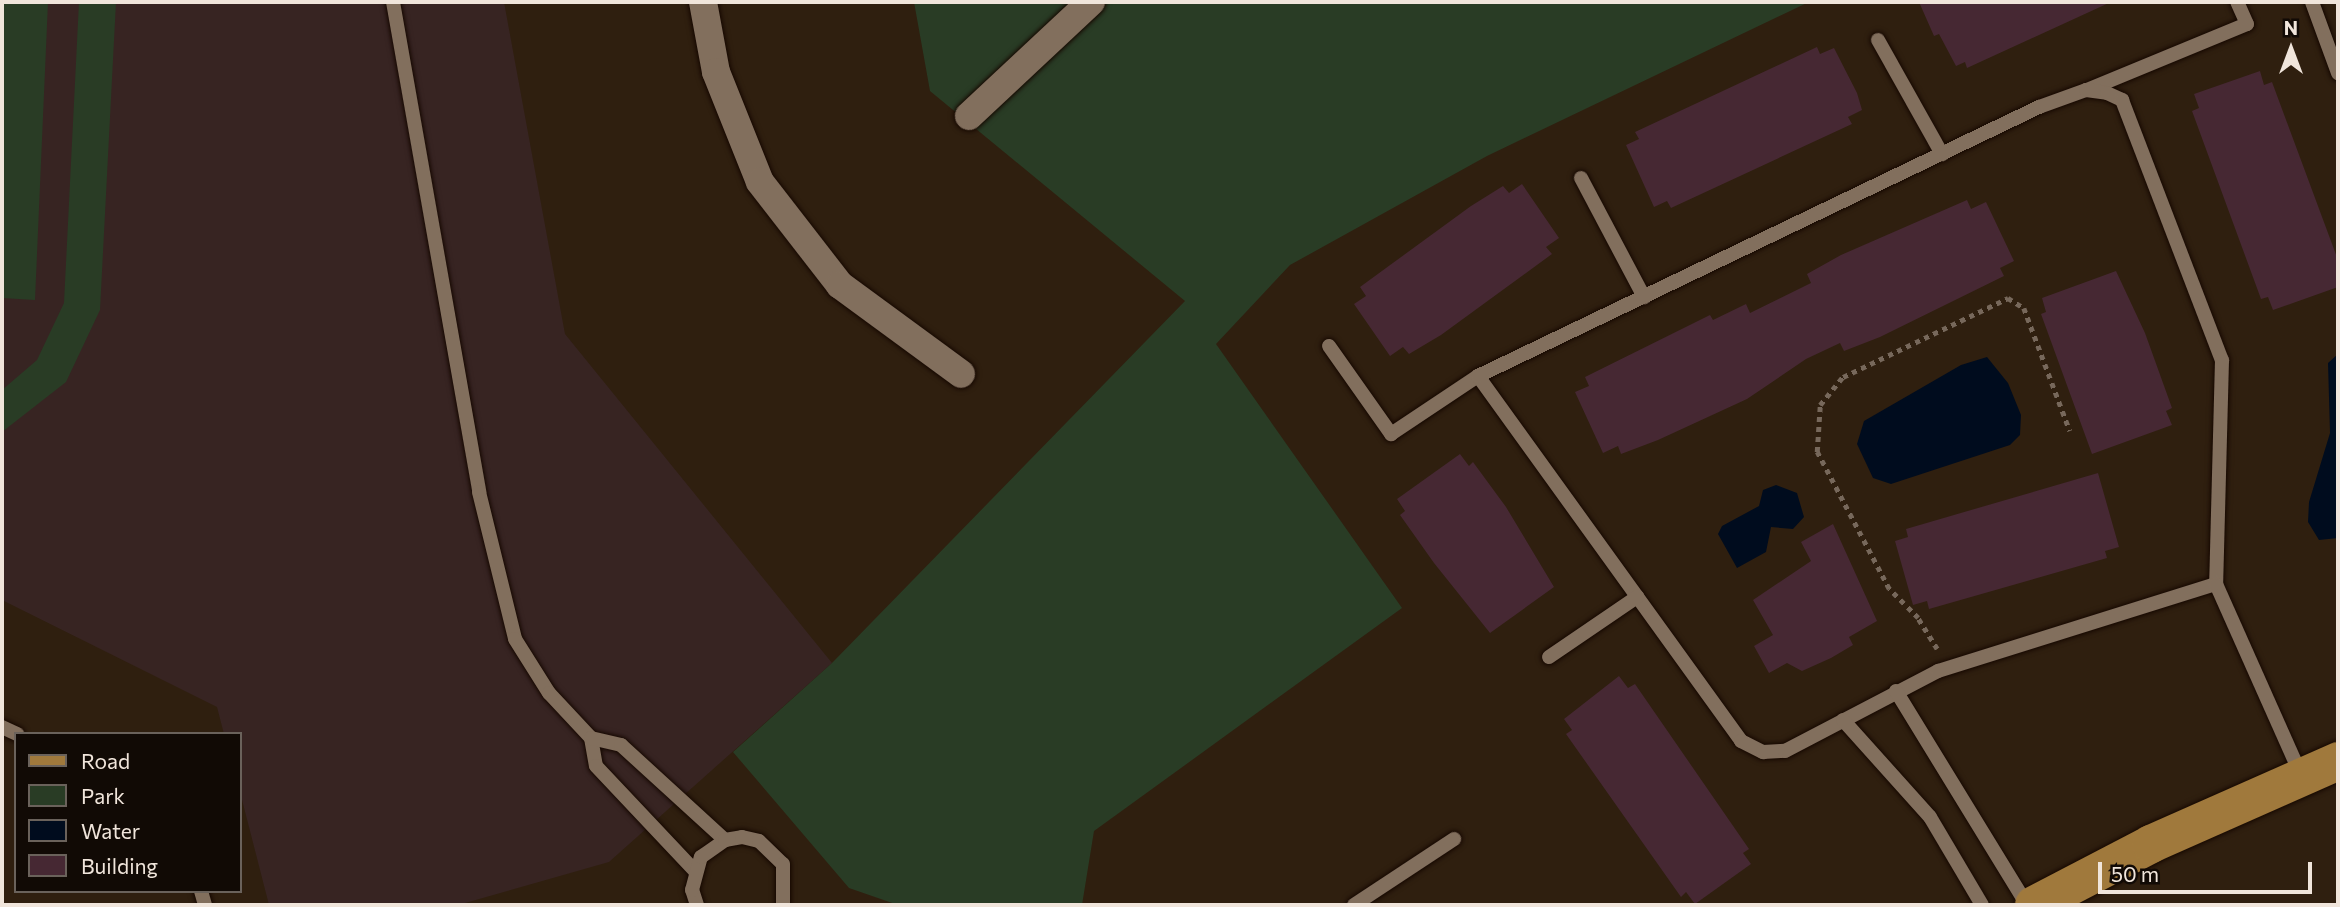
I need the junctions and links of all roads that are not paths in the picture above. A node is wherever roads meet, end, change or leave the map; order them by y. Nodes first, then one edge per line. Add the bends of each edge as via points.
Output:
1 (393, 2) edge
2 (703, 2) edge
3 (1091, 2) edge
4 (2237, 2) edge
5 (2312, 2) edge
6 (1878, 40) dead end
7 (2338, 73) edge
8 (2086, 90) junction
9 (970, 116) dead end
10 (1942, 154) junction
11 (1581, 178) dead end
12 (1644, 296) junction
13 (1329, 346) dead end
14 (961, 374) dead end
15 (1478, 376) junction
16 (2216, 584) junction
17 (1637, 597) junction
18 (1549, 657) dead end
19 (1896, 691) junction
20 (1843, 720) junction
21 (591, 738) junction
22 (2338, 761) edge
23 (2301, 775) junction
24 (1454, 839) dead end
25 (725, 840) junction
26 (694, 870) junction
27 (787, 903) edge
28 (697, 905) edge
29 (1354, 905) edge
30 (1982, 905) edge
31 (2027, 905) edge
32 (2034, 905) edge

1 - 21 lane via 499,588 515,639 549,693
2 - 14 street via 716,72 760,182 840,285
3 - 9 street
4 - 8 lane via 2247,24
5 - 7 lane
6 - 10 lane
8 - 10 lane
8 - 16 lane via 2122,100 2222,360
10 - 12 lane
11 - 12 lane
12 - 15 lane
13 - 15 lane via 1391,433
15 - 17 lane
16 - 19 lane via 1948,668
16 - 23 lane
17 - 18 lane
17 - 20 lane via 1741,741 1763,752 1785,751
19 - 20 lane
19 - 31 lane
20 - 30 lane via 1930,817
21 - 25 lane via 621,745
21 - 26 lane via 596,766
22 - 23 main road
23 - 32 main road
24 - 29 lane
25 - 26 lane
25 - 27 lane via 750,839 773,850 783,864
26 - 28 lane

